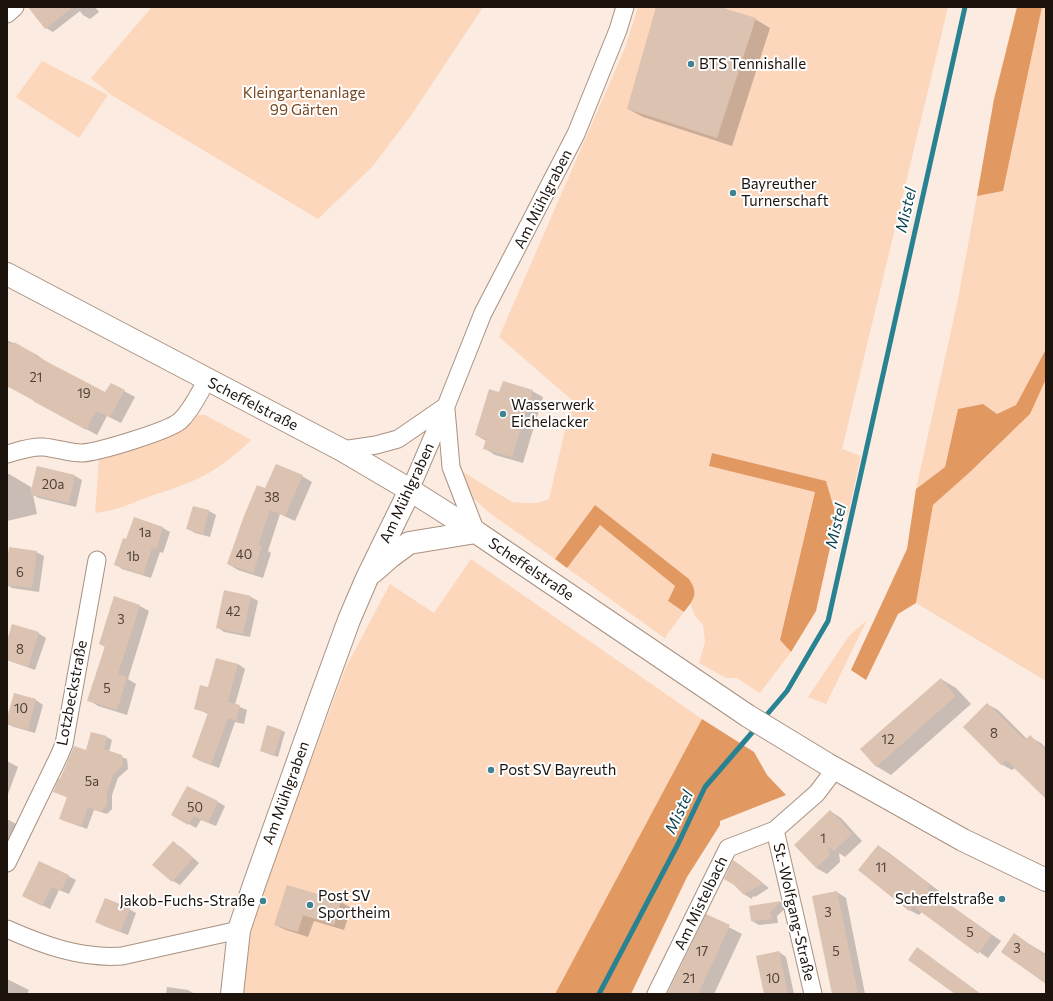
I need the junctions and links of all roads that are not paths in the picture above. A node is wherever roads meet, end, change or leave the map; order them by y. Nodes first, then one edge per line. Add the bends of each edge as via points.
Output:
1 (15, 7) edge
2 (625, 7) edge
3 (7, 14) edge
4 (7, 274) edge
5 (207, 380) junction
6 (446, 406) junction
7 (342, 450) junction
8 (7, 454) edge
9 (410, 490) junction
10 (476, 532) junction
11 (97, 560) dead end
12 (366, 578) junction
13 (835, 769) junction
14 (775, 830) junction
15 (7, 863) edge
16 (1046, 880) edge
17 (7, 929) edge
18 (239, 930) junction
19 (232, 994) edge
20 (656, 994) edge
21 (813, 994) edge

1 - 3 street
2 - 6 street, Am Mühlgraben via 576,134 483,313
4 - 5 main road, Scheffelstraße
5 - 7 main road, Scheffelstraße
5 - 8 street via 189,411 172,426 156,432 93,451 70,452 43,447
6 - 7 street via 398,438 376,445
6 - 9 street, Am Mühlgraben
6 - 10 street via 451,467
7 - 9 main road, Scheffelstraße
9 - 10 main road, Scheffelstraße
9 - 12 main road, Am Mühlgraben
10 - 12 main road via 409,544
10 - 13 main road, Scheffelstraße via 748,716
11 - 15 street, Lotzbeckstraße via 64,744
12 - 18 main road, Am Mühlgraben
13 - 14 street, Am Mistelbach via 817,793
13 - 16 main road, Scheffelstraße via 963,840
14 - 20 street, Am Mistelbach via 728,848
14 - 21 street, St.-Wolfgang-Straße
17 - 18 street via 50,946 91,956 108,957
18 - 19 main road, Am Mühlgraben

